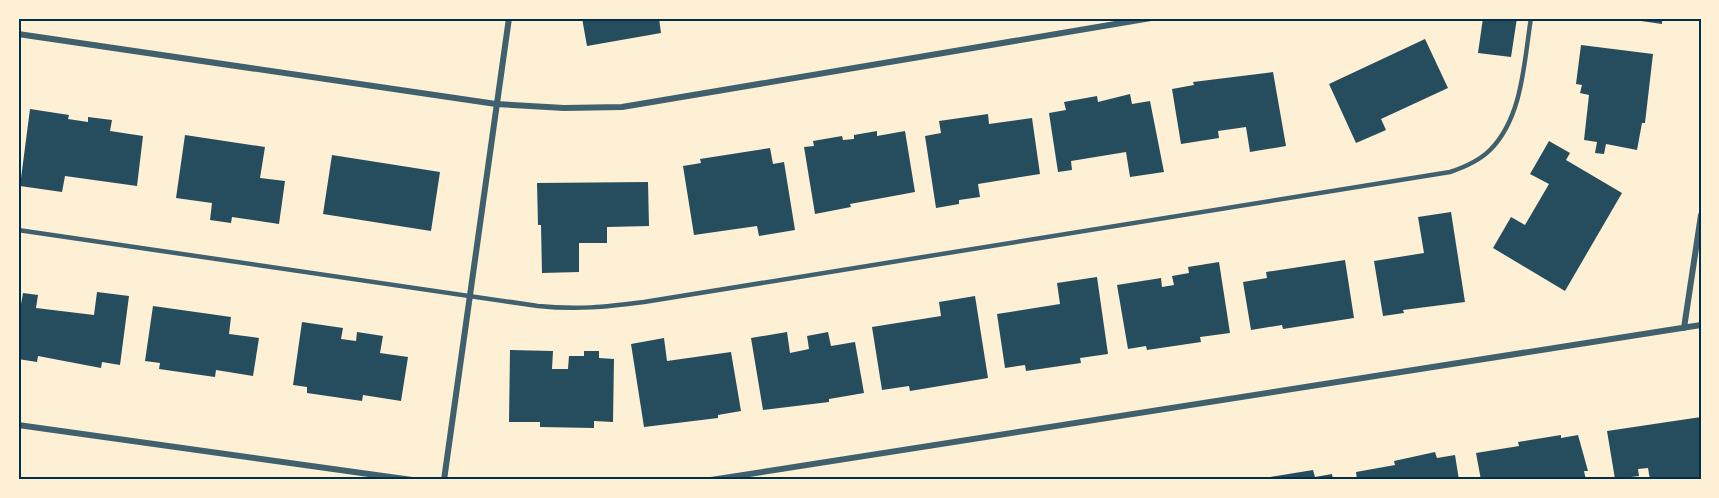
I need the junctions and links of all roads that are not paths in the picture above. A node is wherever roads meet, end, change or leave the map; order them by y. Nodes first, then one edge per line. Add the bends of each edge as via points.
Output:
1 (509, 18) edge
2 (1151, 18) edge
3 (1531, 18) edge
4 (18, 34) edge
5 (496, 104) junction
6 (1701, 215) edge
7 (18, 230) edge
8 (468, 295) junction
9 (1701, 325) edge
10 (1684, 328) junction
11 (18, 425) edge
12 (412, 480) edge
13 (444, 480) edge
14 (711, 480) edge

1 - 5 street
2 - 5 street via 622,107
3 - 8 lane via 1519,90 1505,132 1490,151 1470,165 1450,172 656,301 567,309
4 - 5 street
5 - 8 street
6 - 10 street
7 - 8 lane
8 - 13 street
9 - 10 street
10 - 14 street
11 - 12 street

